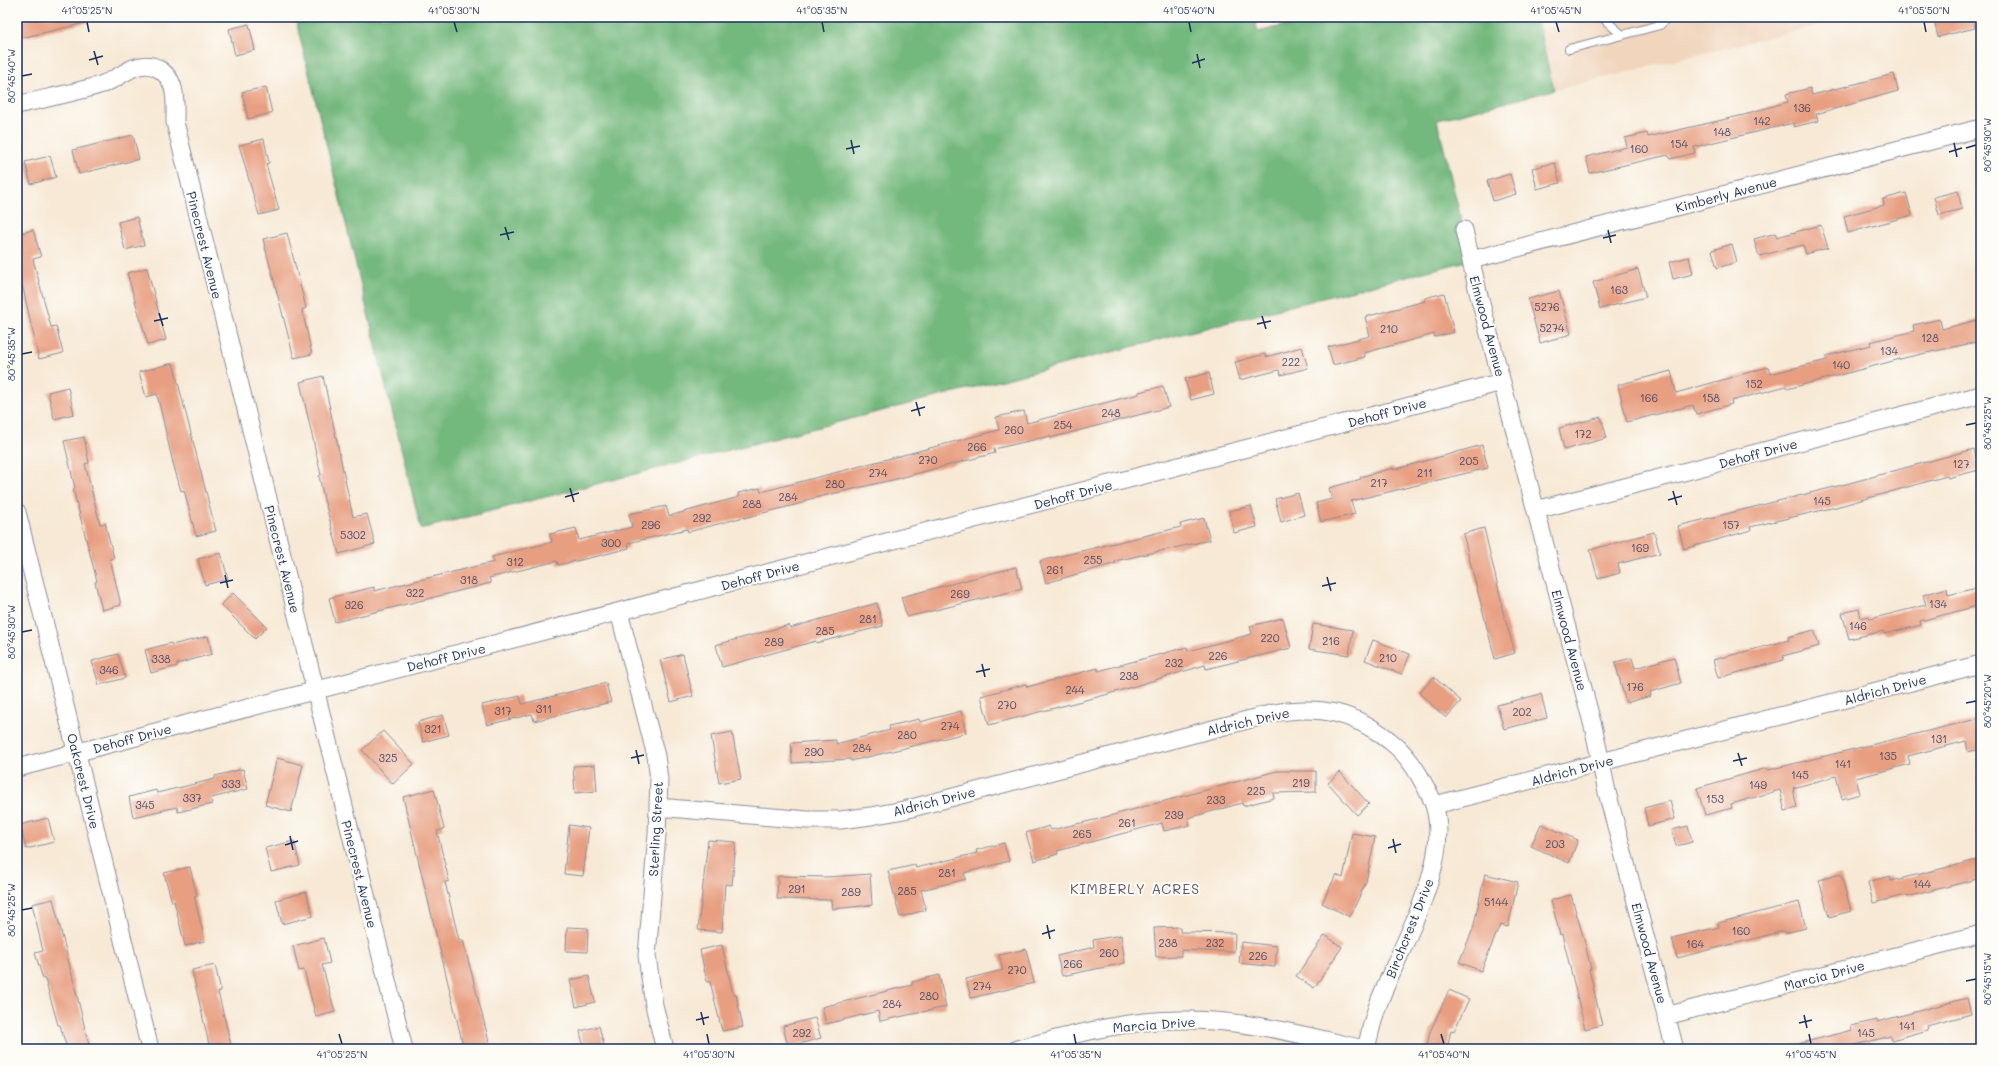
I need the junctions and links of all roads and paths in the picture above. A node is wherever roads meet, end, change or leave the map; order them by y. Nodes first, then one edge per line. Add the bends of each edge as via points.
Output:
1 (1602, 17) edge
2 (1667, 17) edge
3 (1622, 35) junction
4 (1569, 49) dead end
5 (17, 105) edge
6 (1981, 128) edge
7 (1464, 230) dead end
8 (1471, 260) junction
9 (1502, 382) junction
10 (1981, 395) edge
11 (1536, 510) junction
12 (17, 512) edge
13 (619, 612) junction
14 (1981, 664) edge
15 (315, 690) junction
16 (76, 752) junction
17 (1601, 763) junction
18 (17, 768) edge
19 (1435, 805) junction
20 (658, 806) junction
21 (1981, 934) edge
22 (1666, 1016) junction
23 (150, 1049) edge
24 (404, 1049) edge
25 (665, 1049) edge
26 (1017, 1049) edge
27 (1365, 1049) edge
28 (1675, 1049) edge

1 - 3 lane
2 - 3 lane via 1660,25
3 - 4 lane
5 - 15 street, Pinecrest Avenue via 103,84 145,65 164,72 172,81 174,122
6 - 8 street, Kimberly Avenue
7 - 8 street, Elmwood Avenue
8 - 9 street, Elmwood Avenue
9 - 11 street, Elmwood Avenue
9 - 13 street, Dehoff Drive
10 - 11 street, Dehoff Drive
11 - 17 street, Elmwood Avenue
12 - 16 street, Oakcrest Drive
13 - 15 street, Dehoff Drive
13 - 20 street, Sterling Street via 656,756 659,779
14 - 17 street, Aldrich Drive
15 - 16 street, Dehoff Drive
15 - 24 street, Pinecrest Avenue
16 - 18 street, Dehoff Drive
16 - 23 street, Oakcrest Drive
17 - 19 street, Aldrich Drive
17 - 22 street, Elmwood Avenue
19 - 20 street, Aldrich Drive via 1415,767 1399,748 1376,729 1340,713 1304,709 1274,713 904,810 871,816 840,820 807,820
19 - 27 street, Birchcrest Drive via 1438,835 1435,863 1379,1002
20 - 25 street, Sterling Street via 647,956 654,1005
21 - 22 street, Marcia Drive
22 - 28 street, Elmwood Avenue
26 - 27 street, Marcia Drive via 1082,1032 1131,1023 1181,1020 1238,1023

